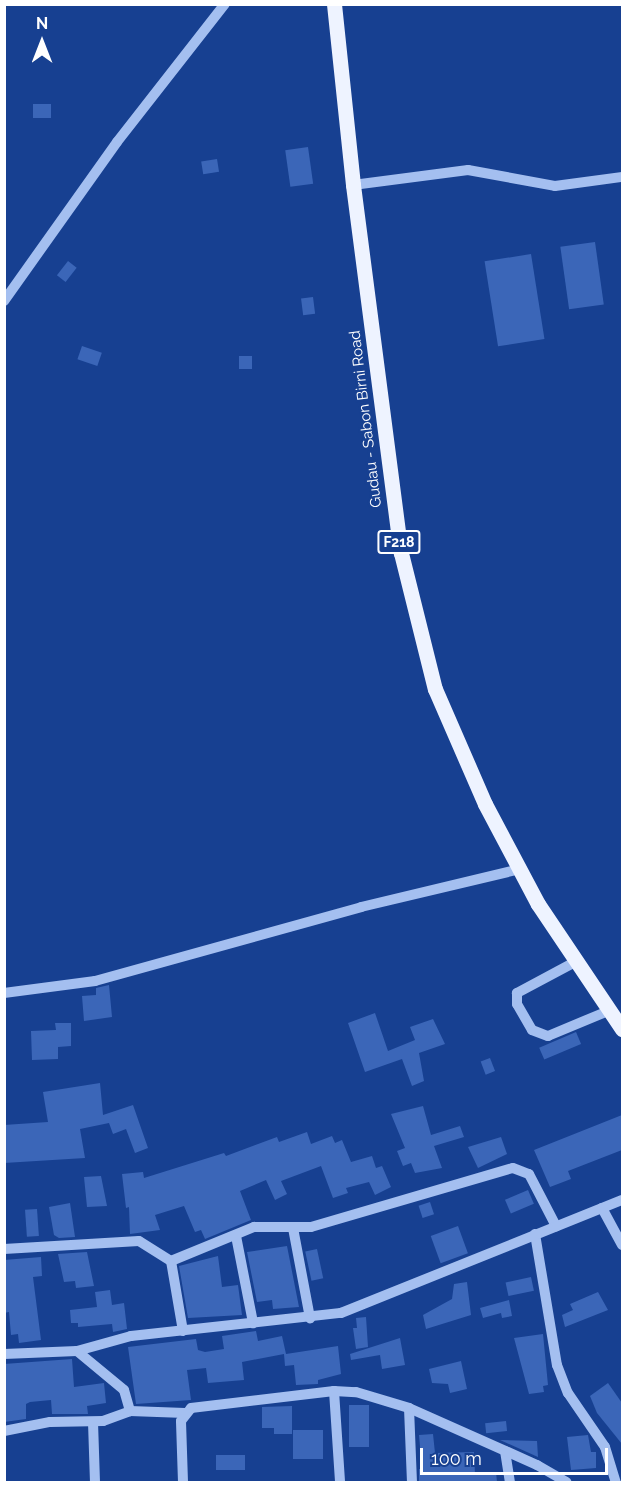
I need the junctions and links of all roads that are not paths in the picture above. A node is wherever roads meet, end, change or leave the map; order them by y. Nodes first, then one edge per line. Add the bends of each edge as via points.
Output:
1 (225, 4) edge
2 (334, 4) edge
3 (622, 177) edge
4 (352, 185) junction
5 (4, 301) edge
6 (520, 869) junction
7 (575, 962) junction
8 (4, 993) edge
9 (608, 1011) junction
10 (622, 1029) edge
11 (622, 1200) edge
12 (602, 1208) junction
13 (556, 1226) junction
14 (293, 1228) junction
15 (535, 1234) junction
16 (236, 1236) junction
17 (622, 1245) edge
18 (4, 1249) edge
19 (171, 1261) junction
20 (310, 1317) junction
21 (253, 1323) junction
22 (183, 1331) junction
23 (77, 1351) junction
24 (4, 1354) edge
25 (334, 1391) junction
26 (409, 1408) junction
27 (130, 1411) junction
28 (185, 1413) junction
29 (93, 1422) junction
30 (4, 1431) edge
31 (506, 1451) junction
32 (95, 1482) edge
33 (183, 1482) edge
34 (340, 1482) edge
35 (412, 1482) edge
36 (510, 1482) edge
37 (566, 1482) edge
38 (616, 1482) edge

1 - 5 street via 117,142
2 - 4 main road, Gudau - Sabon Birni Road / F218
3 - 4 street via 555,186 468,170
4 - 6 main road, Gudau - Sabon Birni Road / F218 via 401,553 413,606 435,689 485,804
6 - 7 main road, Gudau - Sabon Birni Road / F218
6 - 8 street via 361,907 95,981
7 - 9 main road, Gudau - Sabon Birni Road / F218
7 - 9 street via 517,993 517,1004 532,1030 548,1036
9 - 10 main road, Gudau - Sabon Birni Road / F218
11 - 12 street
12 - 13 street
12 - 17 street
13 - 14 street via 529,1174 513,1168 311,1227
13 - 15 street
14 - 16 street via 267,1225
14 - 20 street
15 - 20 street via 341,1313
15 - 38 street via 557,1365 568,1393 605,1447
16 - 19 street
16 - 21 street
18 - 19 street via 139,1241
19 - 22 street
20 - 21 street
21 - 22 street
22 - 23 street via 130,1336
23 - 24 street
23 - 27 street via 124,1390
25 - 26 street via 356,1392
25 - 28 street via 191,1408
25 - 34 street
26 - 31 street
26 - 35 street
27 - 28 street
27 - 29 street
28 - 33 street via 181,1421
29 - 30 street via 50,1422
29 - 32 street
31 - 36 street
31 - 37 street

